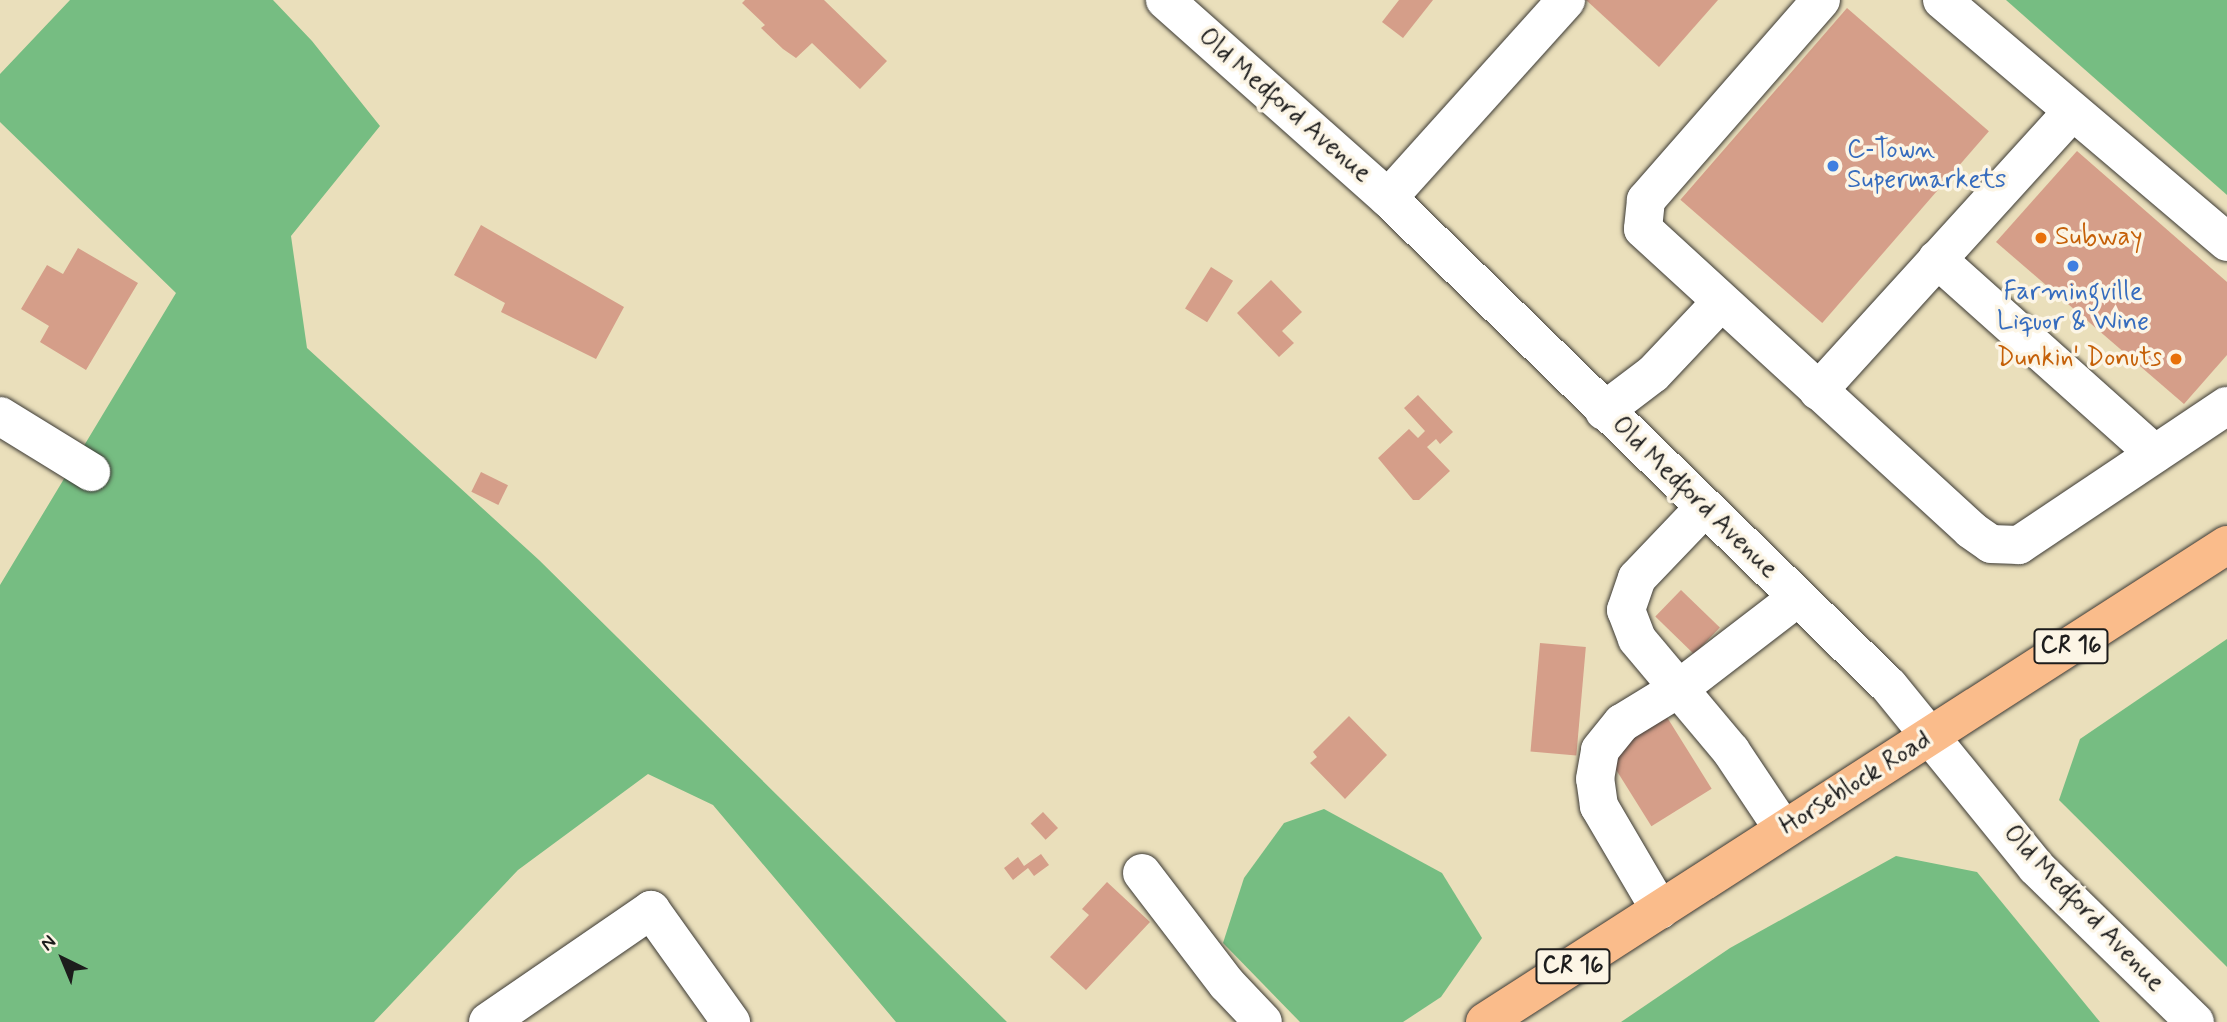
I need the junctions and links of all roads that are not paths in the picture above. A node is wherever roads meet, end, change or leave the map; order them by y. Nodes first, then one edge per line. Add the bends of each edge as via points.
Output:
1 (1165, 0) edge
2 (1566, 0) edge
3 (1821, 0) edge
4 (1942, 0) edge
5 (2072, 111) junction
6 (1388, 198) junction
7 (2227, 242) edge
8 (1937, 260) junction
9 (1721, 302) junction
10 (1818, 391) junction
11 (2227, 406) edge
12 (1604, 411) junction
13 (0, 416) edge
14 (2155, 454) junction
15 (91, 472) dead end
16 (1704, 508) junction
17 (2227, 545) edge
18 (1797, 597) junction
19 (1681, 687) junction
20 (1930, 737) junction
21 (1783, 829) junction
22 (1142, 873) dead end
23 (1660, 910) junction
24 (488, 1022) edge
25 (731, 1022) edge
26 (1263, 1022) edge
27 (1485, 1022) edge
28 (2196, 1022) edge

1 - 6 street, Old Medford Avenue
2 - 6 street
3 - 9 street via 1646,200 1643,229
4 - 5 street
5 - 7 street
5 - 8 street
6 - 12 street, Old Medford Avenue
8 - 10 street
8 - 14 street
9 - 10 street
9 - 12 street via 1653,374
10 - 14 street via 1991,544 2019,545
11 - 14 street
12 - 16 street, Old Medford Avenue
13 - 15 street
16 - 18 street, Old Medford Avenue
16 - 19 street via 1637,578 1626,610 1637,639
17 - 20 main road, Horseblock Road / CR 16
18 - 19 street
18 - 20 street, Old Medford Avenue via 1889,686
19 - 21 street
19 - 23 street via 1622,723 1600,750 1595,779 1599,806
20 - 21 main road, Horseblock Road / CR 16
20 - 28 street, Old Medford Avenue via 2036,867
21 - 23 main road, Horseblock Road / CR 16
22 - 26 street via 1227,984
23 - 27 main road, Horseblock Road / CR 16
24 - 25 street via 651,910

